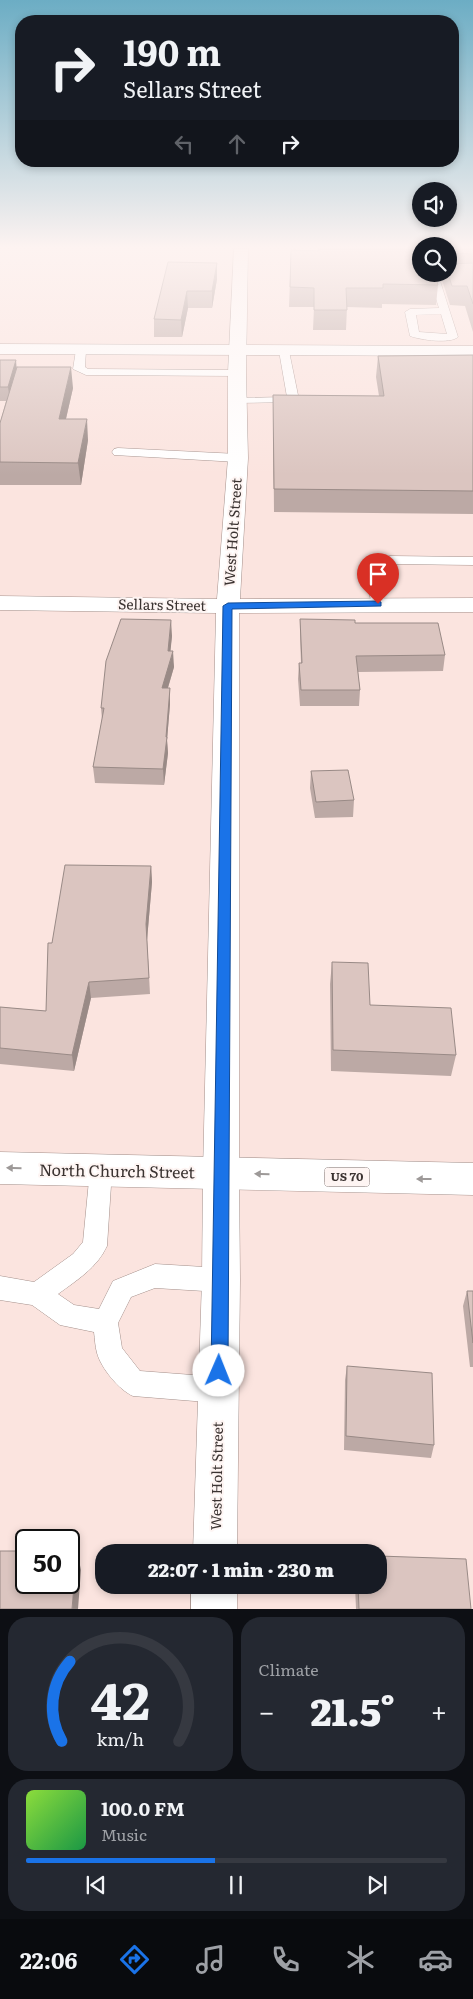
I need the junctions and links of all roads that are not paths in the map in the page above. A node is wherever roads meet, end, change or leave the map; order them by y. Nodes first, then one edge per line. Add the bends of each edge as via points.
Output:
1 (238, 324) edge
2 (412, 324) edge
3 (449, 324) edge
4 (453, 337) junction
5 (0, 349) edge
6 (284, 351) junction
7 (468, 351) edge
8 (237, 362) junction
9 (236, 401) junction
10 (118, 452) dead end
11 (238, 458) junction
12 (473, 561) edge
13 (0, 603) edge
14 (378, 604) junction
15 (228, 606) junction
16 (473, 606) edge
17 (0, 1168) edge
18 (101, 1170) junction
19 (220, 1173) junction
20 (473, 1179) edge
21 (221, 1280) junction
22 (0, 1288) edge
23 (37, 1294) junction
24 (105, 1322) junction
25 (219, 1390) junction
26 (215, 1544) edge
27 (214, 1594) edge
28 (214, 1609) edge

1 - 8 street, West Holt Street
2 - 4 lane via 414,334 422,337
3 - 4 lane
4 - 7 lane via 462,341
5 - 8 street via 81,350
6 - 7 street via 394,356
6 - 8 street
6 - 9 lane via 292,400
8 - 9 street, West Holt Street
9 - 11 street, West Holt Street
10 - 11 lane
11 - 15 street, West Holt Street
12 - 14 lane via 390,560 376,564 371,575
13 - 15 street, Sellars Street
14 - 15 street, Sellars Street
14 - 16 street, Sellars Street
15 - 19 street, West Holt Street
18 -> 17 street, North Church Street / US 70
18 - 19 street, North Church Street / US 70
18 - 23 lane via 95,1246 82,1262
20 -> 19 street, North Church Street / US 70
19 - 21 street, West Holt Street
21 - 24 lane via 155,1276 122,1289
21 - 25 street, West Holt Street
22 - 23 lane
23 - 24 lane via 69,1316
24 - 25 lane via 110,1353 133,1382
25 - 26 street, West Holt Street
27 - 28 street

